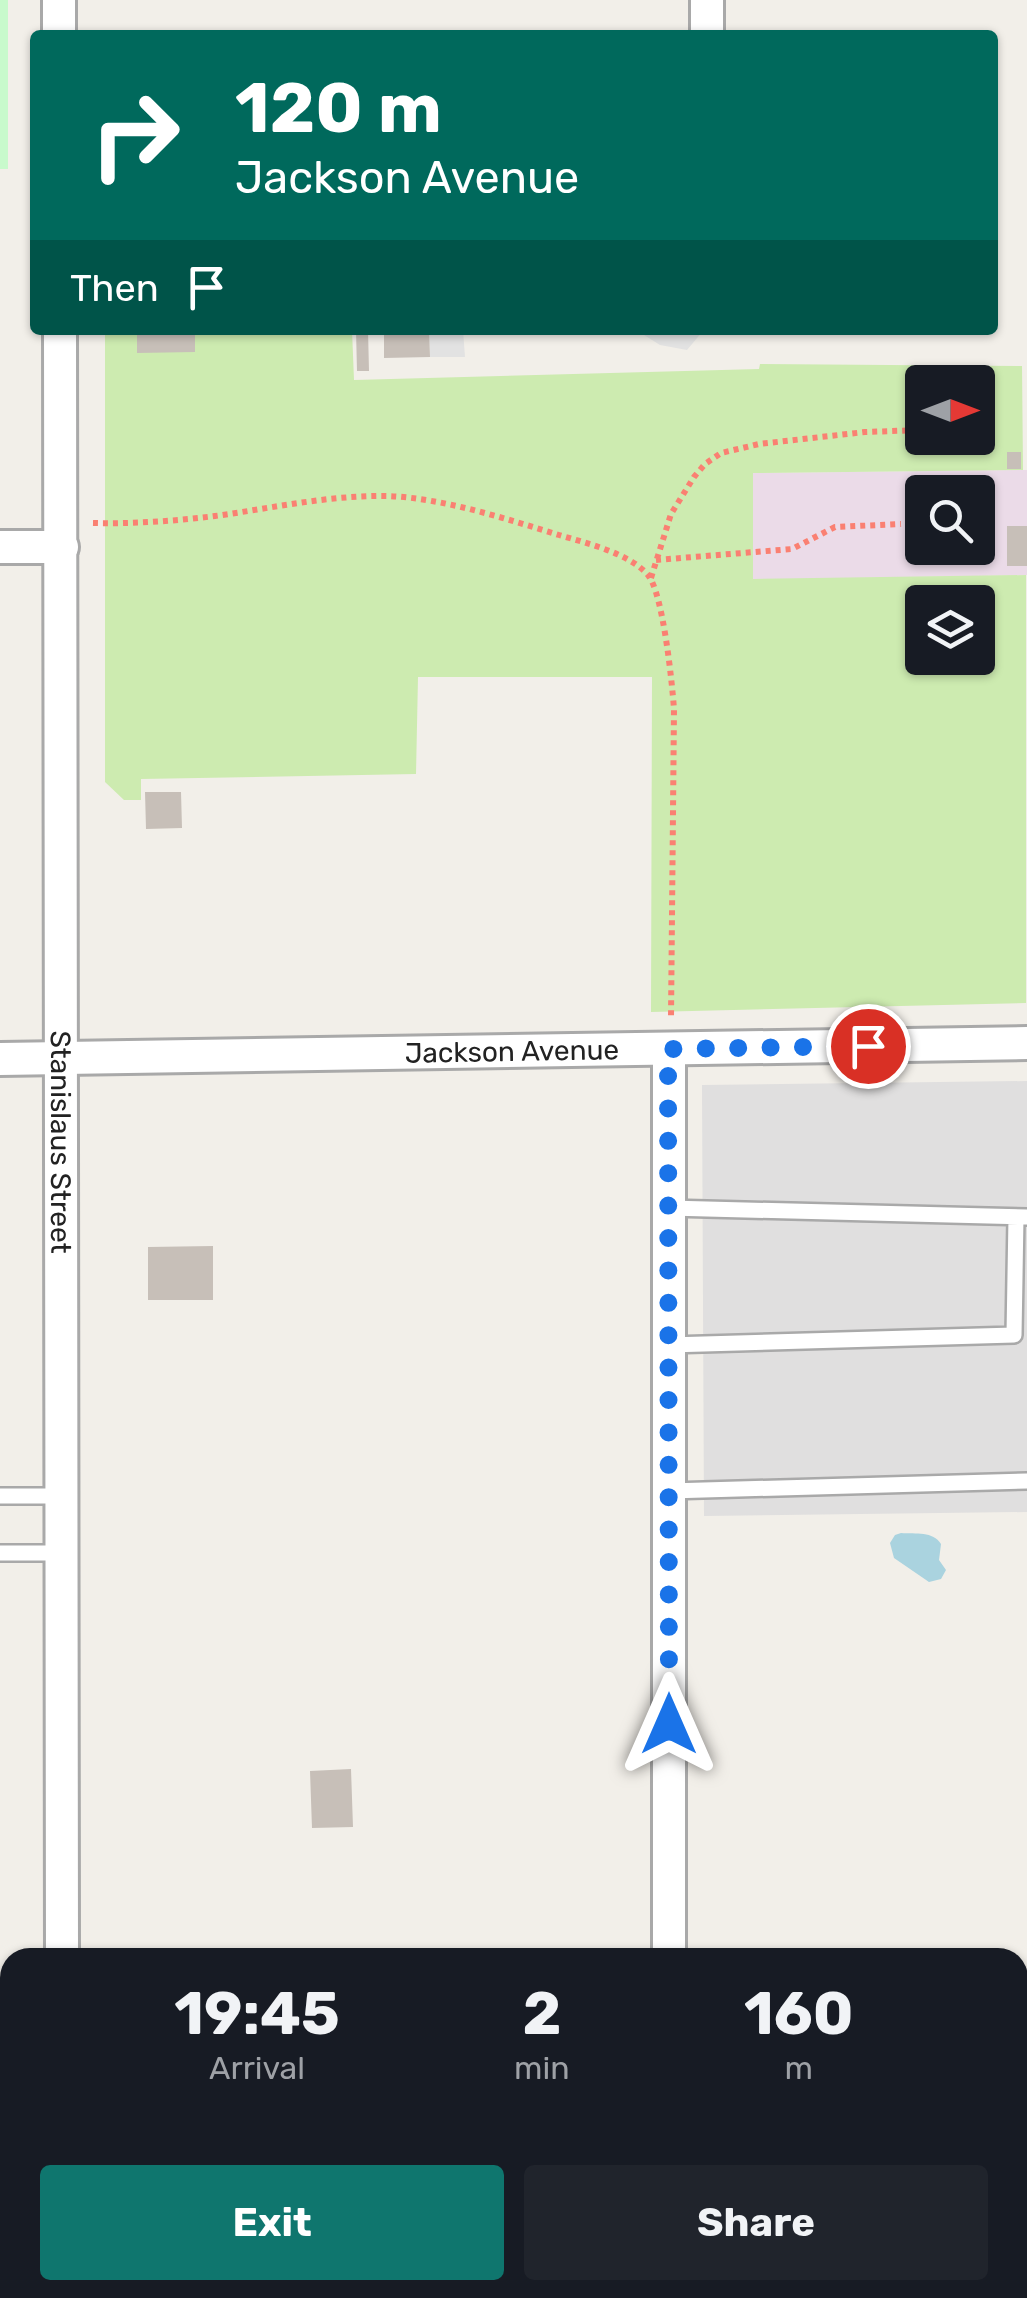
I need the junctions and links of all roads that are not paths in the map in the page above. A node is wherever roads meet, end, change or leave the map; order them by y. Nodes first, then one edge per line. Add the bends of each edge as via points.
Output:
1 (59, 0) edge
2 (707, 0) edge
3 (59, 30) edge
4 (707, 30) edge
5 (60, 335) edge
6 (61, 535) junction
7 (0, 547) edge
8 (1027, 1043) edge
9 (668, 1049) junction
10 (0, 1059) edge
11 (62, 1060) junction
12 (668, 1208) junction
13 (1022, 1217) edge
14 (668, 1345) junction
15 (1027, 1480) edge
16 (668, 1491) junction
17 (0, 1496) edge
18 (62, 1496) junction
19 (0, 1553) edge
20 (62, 1553) junction
21 (62, 1948) edge
22 (669, 1948) edge

1 - 3 street
2 - 4 street
5 - 6 street, Stanislaus Street
6 - 7 street
6 - 11 street, Stanislaus Street
8 - 9 street, Jackson Avenue
9 - 11 street, Jackson Avenue
9 - 12 street
10 - 11 street, Jackson Avenue
11 - 18 street, Stanislaus Street
12 - 13 lane
12 - 14 street
13 - 14 lane via 1014,1335
14 - 16 street
15 - 16 lane
16 - 22 street
17 - 18 lane
18 - 20 street, Stanislaus Street
19 - 20 lane
20 - 21 street, Stanislaus Street

